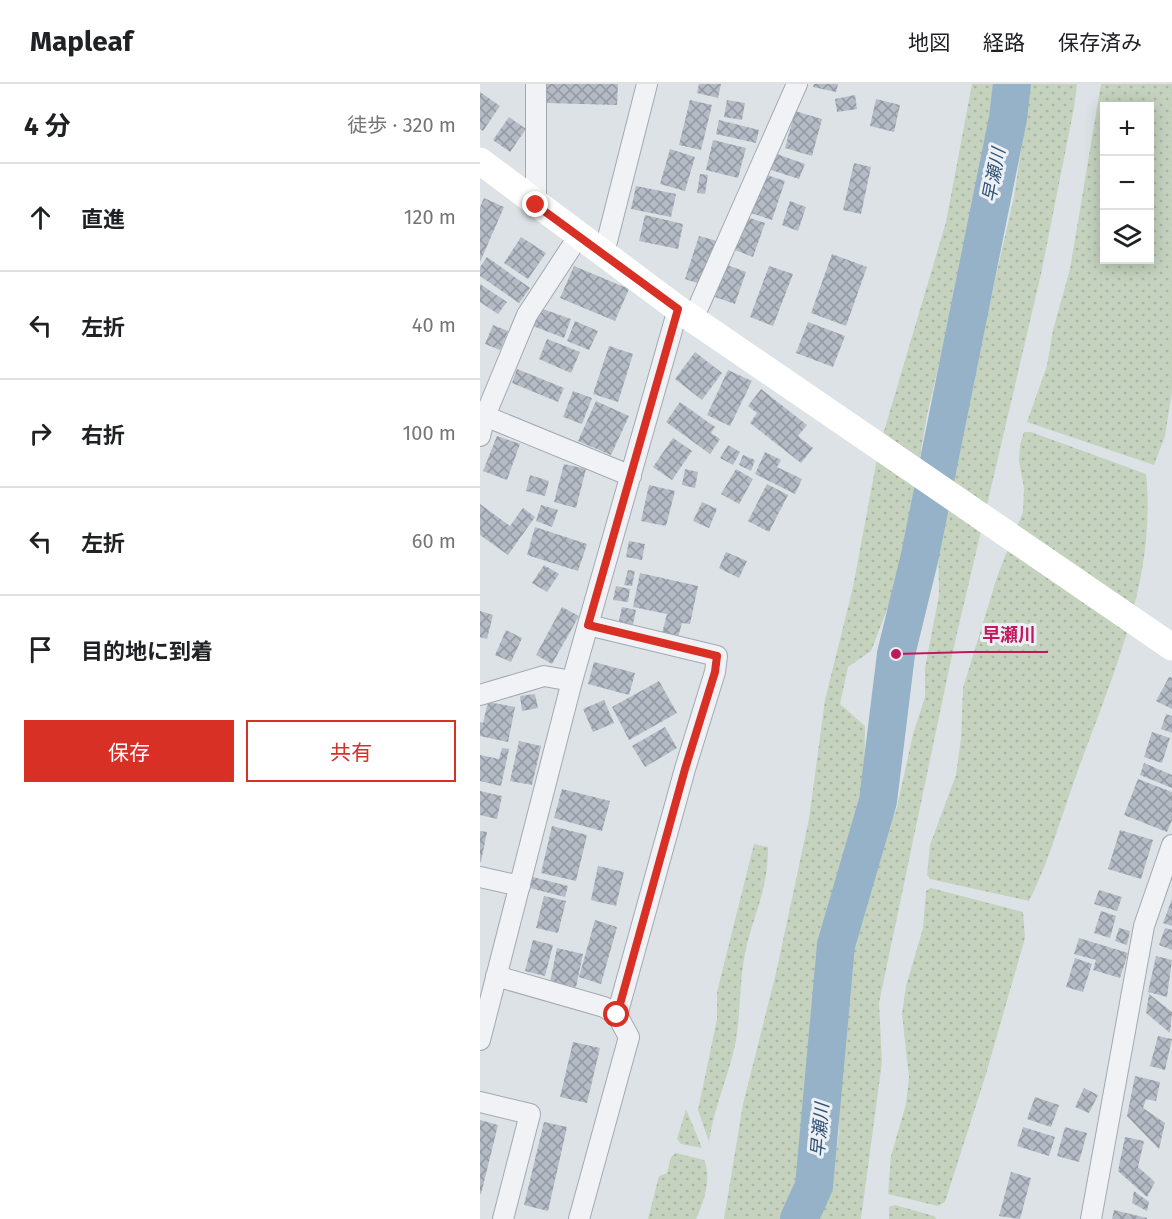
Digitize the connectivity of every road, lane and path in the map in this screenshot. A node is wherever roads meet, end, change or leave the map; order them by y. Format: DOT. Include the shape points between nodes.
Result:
graph roads {
  1 [pos="537,84"];
  2 [pos="647,84"];
  3 [pos="797,84"];
  4 [pos="480,161"];
  5 [pos="536,205"];
  6 [pos="578,237"];
  7 [pos="604,253"];
  8 [pos="686,314"];
  9 [pos="486,416"];
  10 [pos="480,436"];
  11 [pos="631,476"];
  12 [pos="588,625"];
  13 [pos="1163,641"];
  14 [pos="572,681"];
  15 [pos="480,695"];
  16 [pos="1172,845"];
  17 [pos="480,877"];
  18 [pos="520,885"];
  19 [pos="496,976"];
  20 [pos="617,1015"];
  21 [pos="480,1040"];
  22 [pos="480,1102"];
  23 [pos="502,1219"];
  24 [pos="579,1219"];
  25 [pos="1091,1219"];
  1 -- 5 [label="street"];
  2 -- 7 [label="street"];
  3 -- 8 [label="street"];
  4 -- 5 [label="street"];
  5 -- 6 [label="street"];
  6 -- 7 [label="street"];
  6 -- 9 [label="street" via="527,315"];
  7 -- 8 [label="street"];
  8 -- 11 [label="street"];
  8 -- 13 [label="street"];
  9 -- 10 [label="street"];
  9 -- 11 [label="street"];
  11 -- 12 [label="street"];
  12 -- 14 [label="street"];
  12 -- 20 [label="street" via="717,656"];
  14 -- 15 [label="street" via="544,675"];
  14 -- 18 [label="street"];
  16 -- 25 [label="street" via="1144,926"];
  17 -- 18 [label="street"];
  18 -- 19 [label="street"];
  19 -- 20 [label="street" via="604,1007"];
  19 -- 21 [label="street"];
  20 -- 24 [label="street" via="629,1037"];
  22 -- 23 [label="street" via="530,1114"];
}
